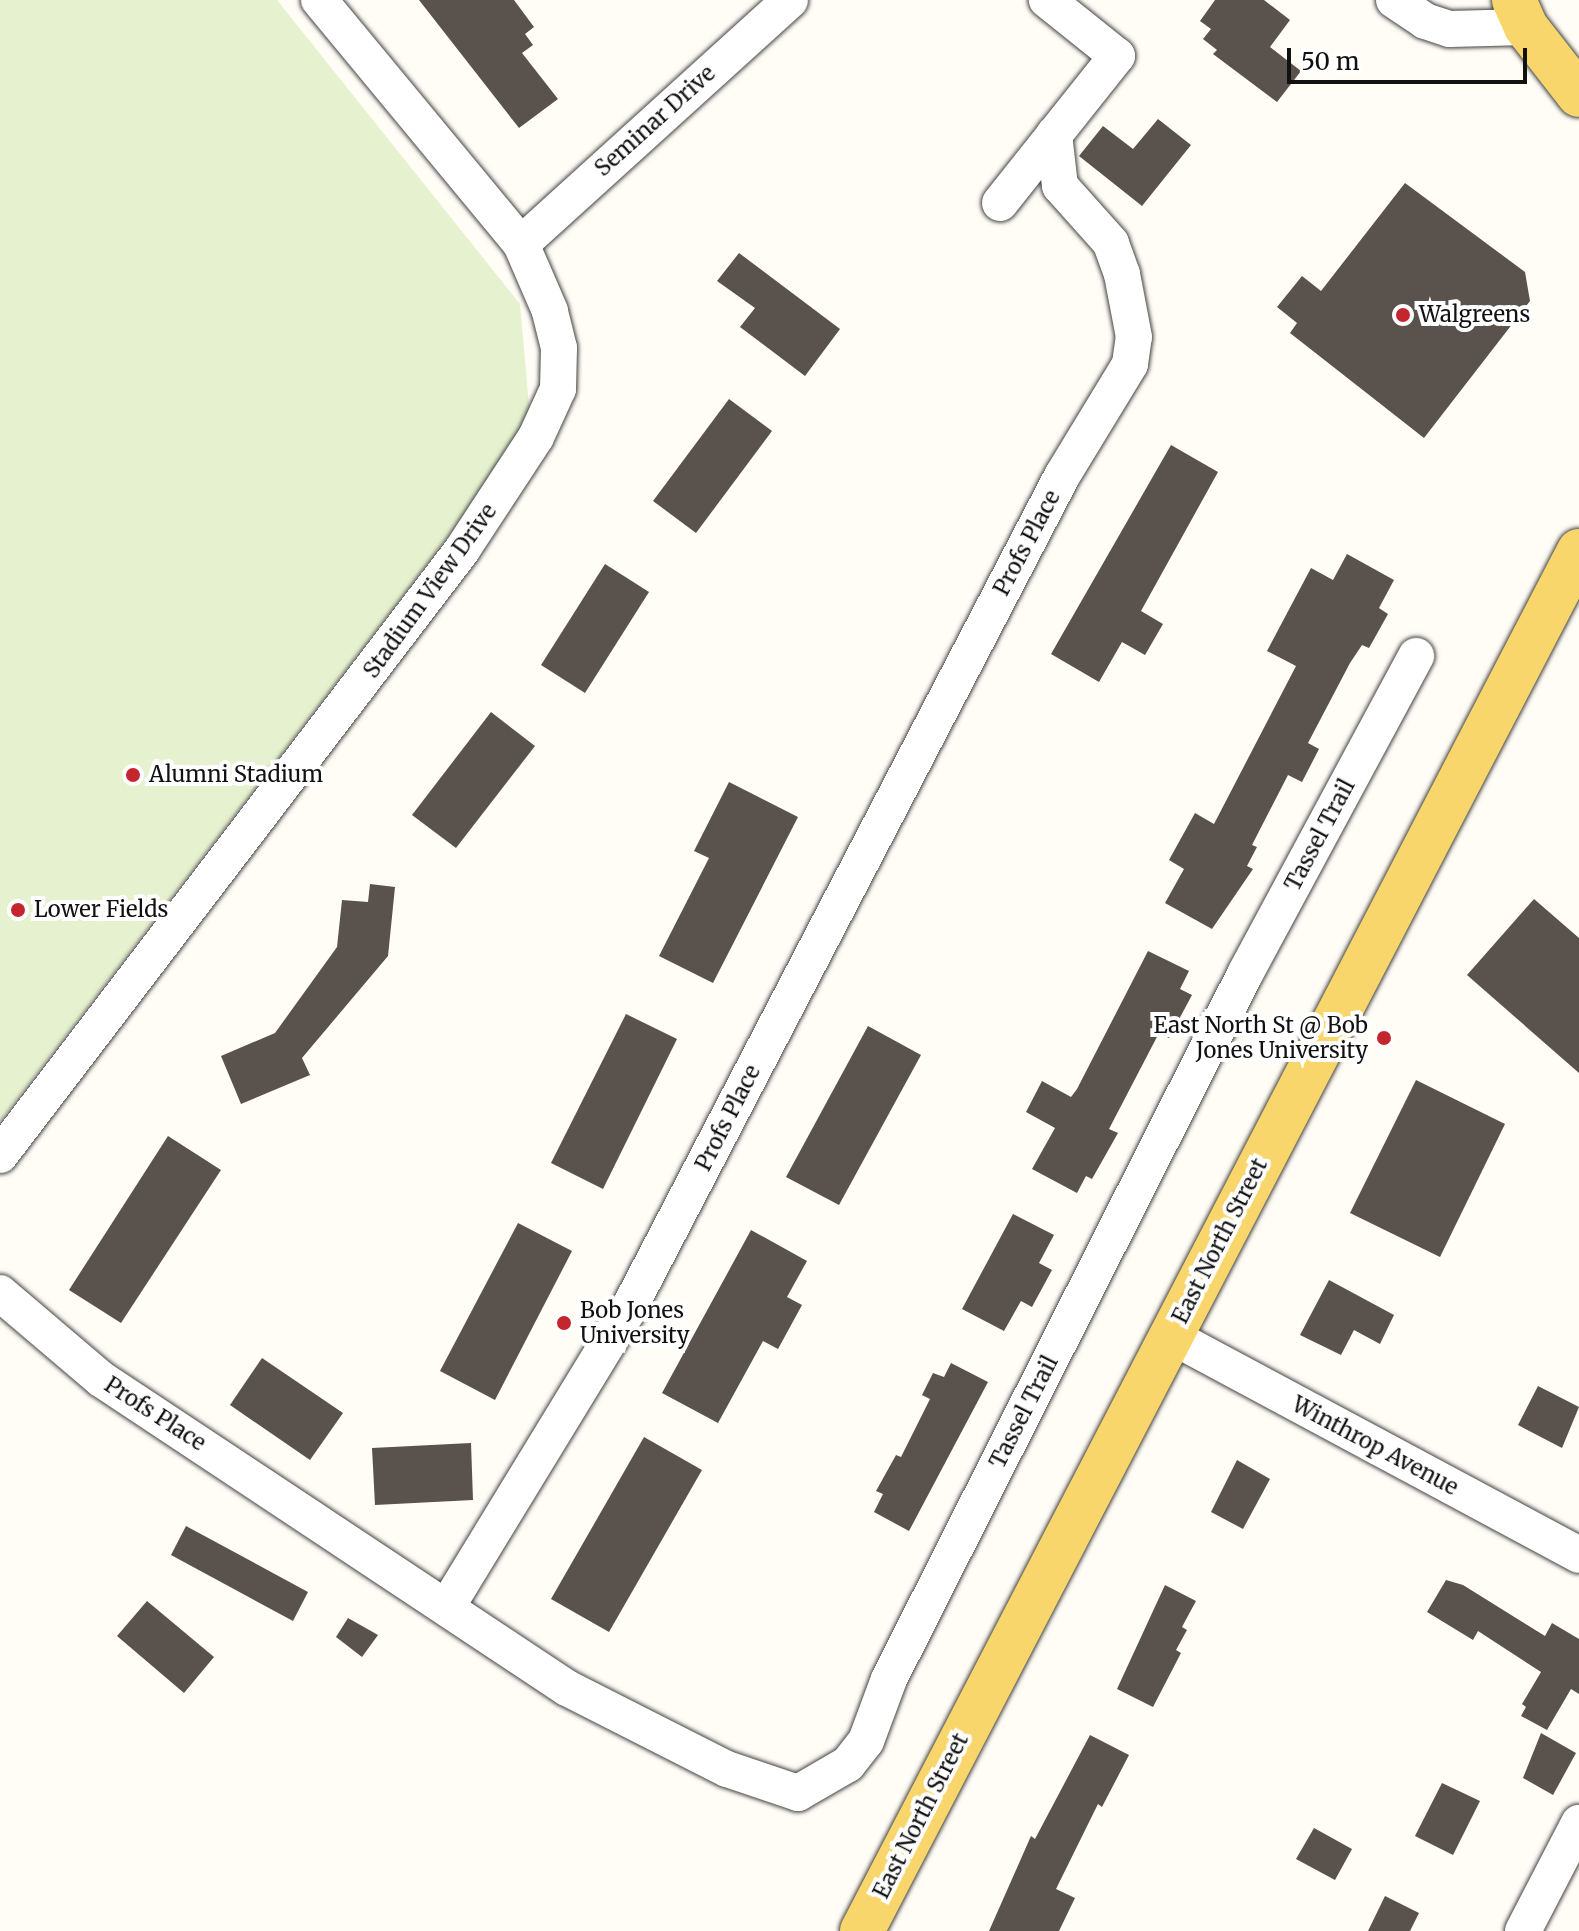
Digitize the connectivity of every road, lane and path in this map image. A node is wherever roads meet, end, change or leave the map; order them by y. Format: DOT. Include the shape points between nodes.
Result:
graph roads {
  1 [pos="319,0"];
  2 [pos="790,0"];
  3 [pos="1047,0"];
  4 [pos="1394,0"];
  5 [pos="1520,14"];
  6 [pos="1579,95"];
  7 [pos="1054,134"];
  8 [pos="1000,203"];
  9 [pos="521,244"];
  10 [pos="1579,551"];
  11 [pos="1416,656"];
  12 [pos="0,1155"];
  13 [pos="0,1293"];
  14 [pos="1171,1336"];
  15 [pos="1579,1555"];
  16 [pos="448,1605"];
  17 [pos="1579,1823"];
  18 [pos="862,1931"];
  19 [pos="1523,1931"];
  1 -- 9 [label="street, Stadium View Drive"];
  2 -- 9 [label="street, Seminar Drive"];
  3 -- 7 [label="street" via="1117,56"];
  4 -- 5 [label="street" via="1425,21 1450,29"];
  5 -- 6 [label="main road"];
  7 -- 8 [label="street"];
  7 -- 16 [label="street, Profs Place" via="1060,186 1111,243 1122,274 1134,337 1130,364 1062,476 627,1312"];
  9 -- 12 [label="street, Stadium View Drive" via="550,311 559,348 558,389 536,437 462,550"];
  10 -- 14 [label="main road, East North Street"];
  11 -- 16 [label="street, Tassel Trail" via="1246,972 896,1665 866,1741 848,1764 798,1793 727,1769 567,1688"];
  13 -- 16 [label="street, Profs Place" via="101,1379"];
  14 -- 15 [label="street, Winthrop Avenue"];
  14 -- 18 [label="main road, East North Street"];
  17 -- 19 [label="street"];
}
